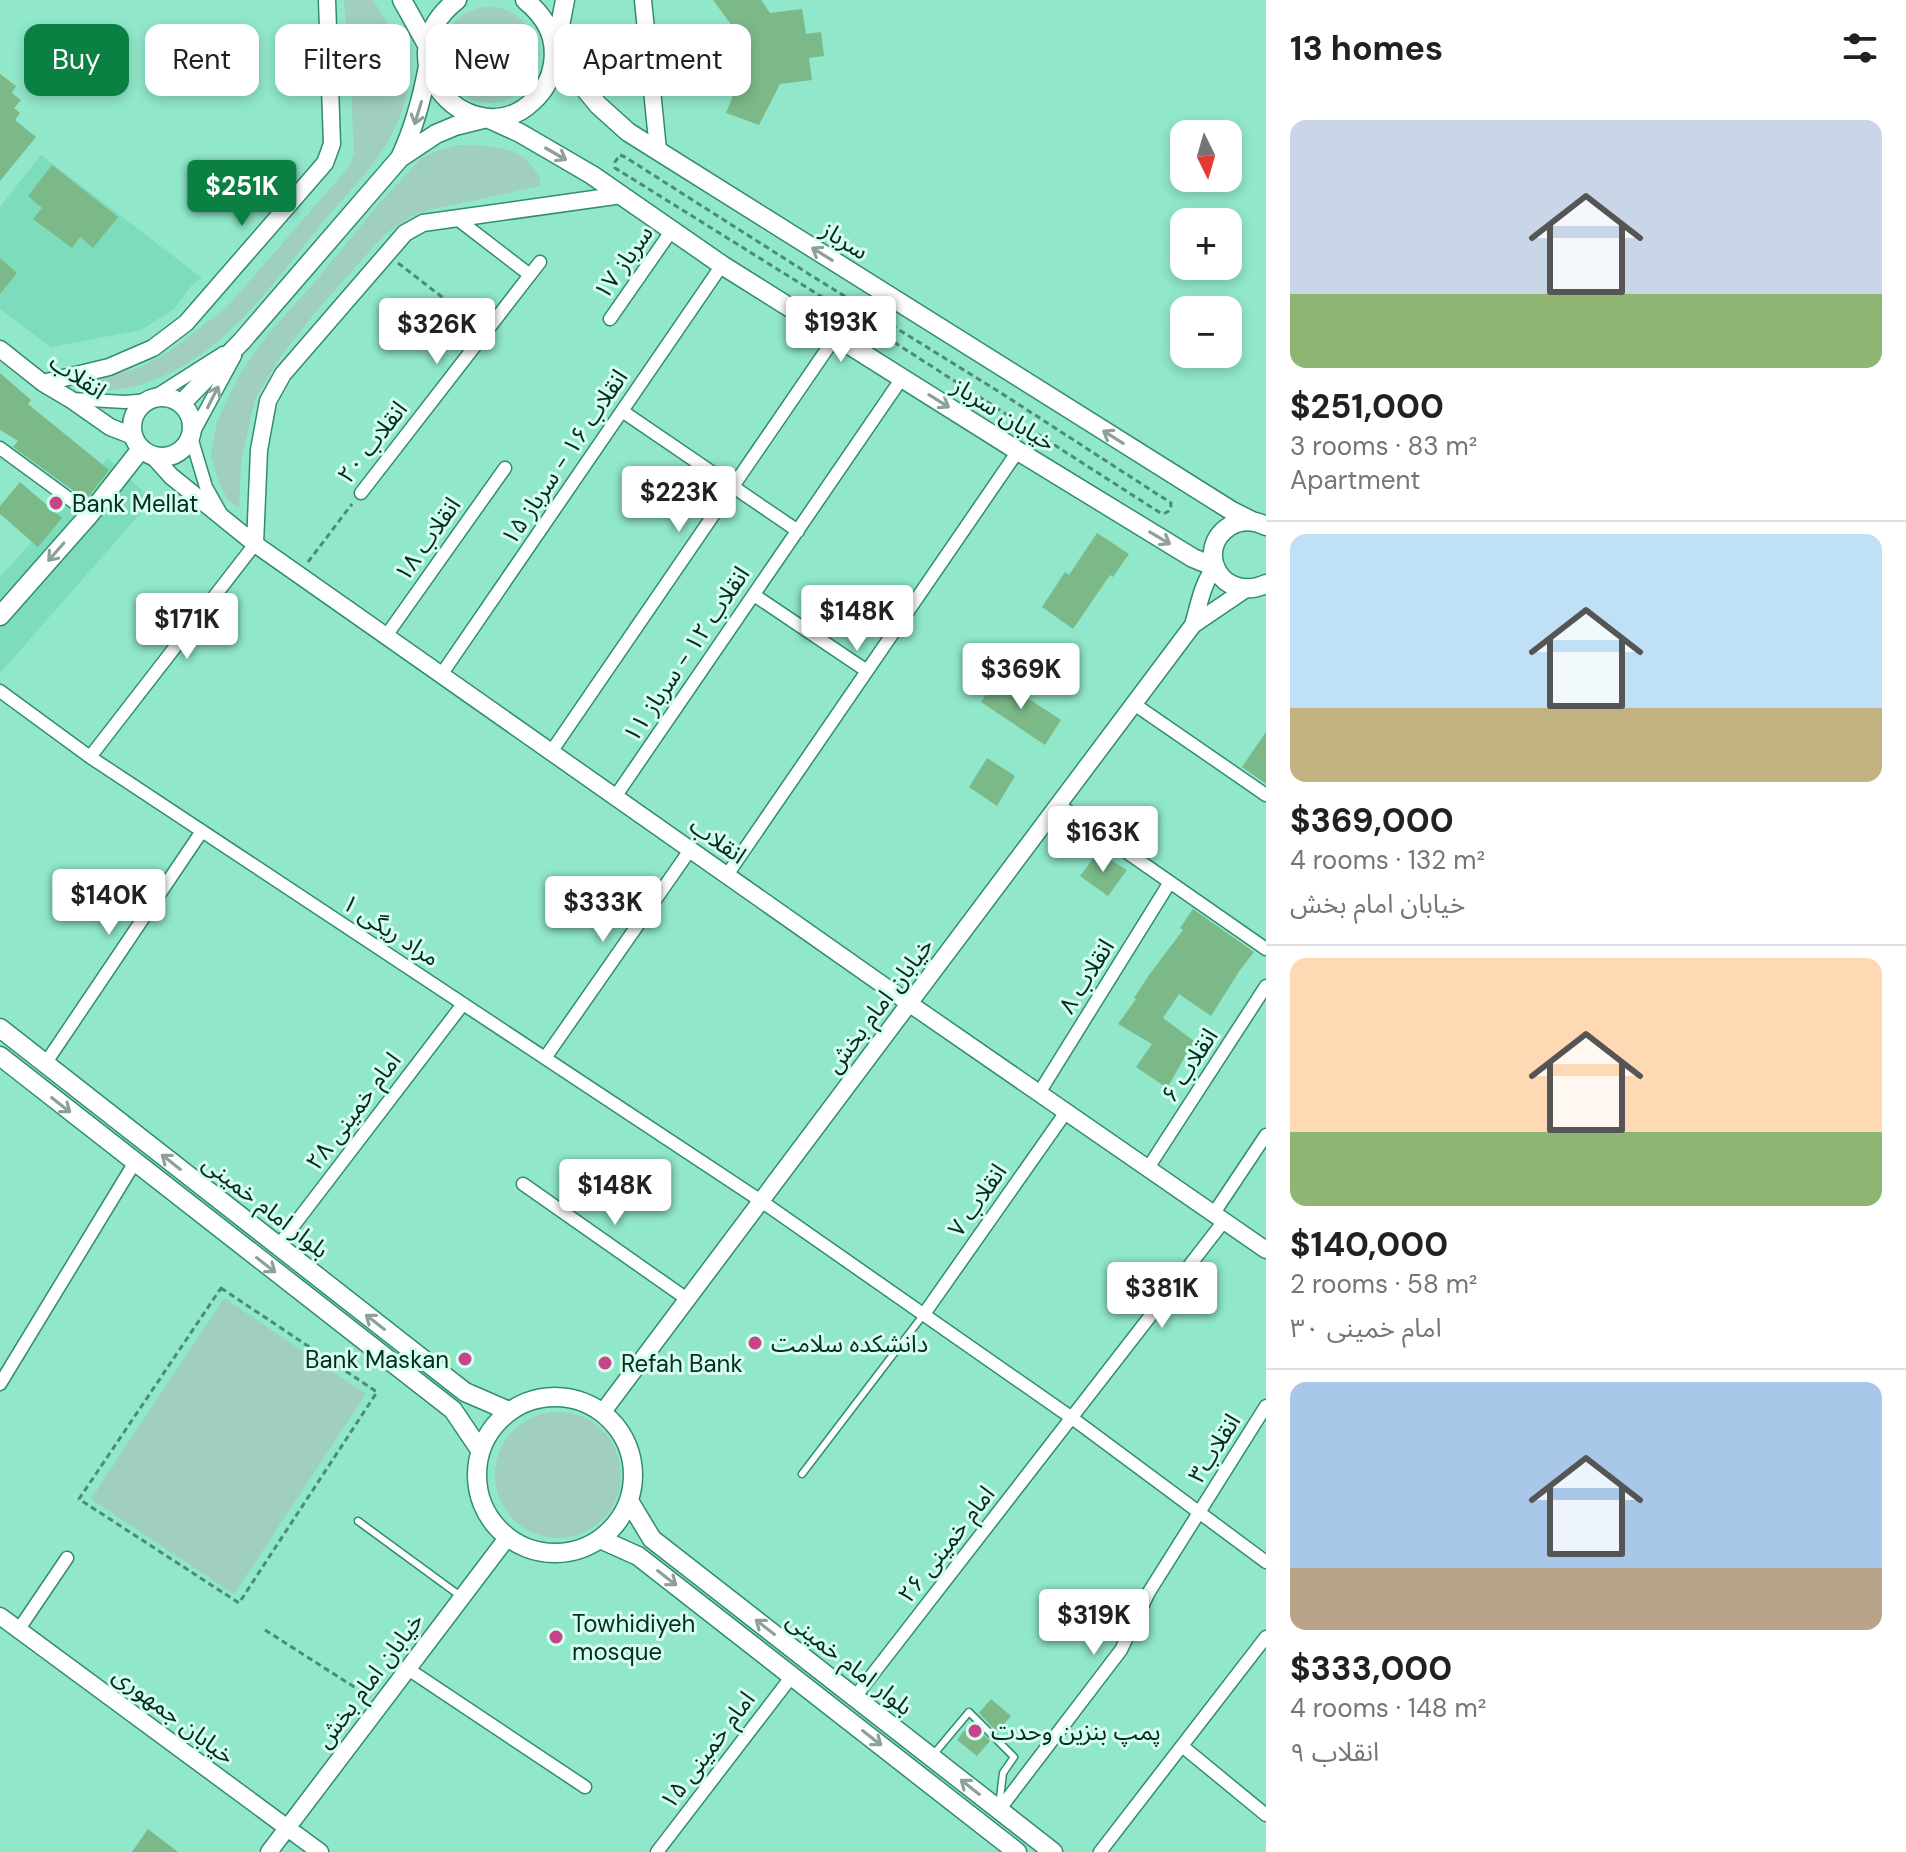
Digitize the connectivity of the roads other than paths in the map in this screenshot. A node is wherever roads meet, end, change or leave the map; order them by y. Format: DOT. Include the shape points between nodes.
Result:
graph roads {
  1 [pos="327,0"];
  2 [pos="402,0"];
  3 [pos="457,0"];
  4 [pos="525,0"];
  5 [pos="565,0"];
  6 [pos="643,0"];
  7 [pos="435,24"];
  8 [pos="560,24"];
  9 [pos="426,43"];
  10 [pos="554,47"];
  11 [pos="554,59"];
  12 [pos="426,76"];
  13 [pos="444,96"];
  14 [pos="591,96"];
  15 [pos="487,118"];
  16 [pos="658,150"];
  17 [pos="400,158"];
  18 [pos="622,195"];
  19 [pos="456,218"];
  20 [pos="672,230"];
  21 [pos="540,262"];
  22 [pos="722,265"];
  23 [pos="530,275"];
  24 [pos="610,319"];
  25 [pos="836,336"];
  26 [pos="242,341"];
  27 [pos="0,349"];
  28 [pos="902,378"];
  29 [pos="43,383"];
  30 [pos="70,399"];
  31 [pos="149,400"];
  32 [pos="181,404"];
  33 [pos="622,411"];
  34 [pos="191,437"];
  35 [pos="142,447"];
  36 [pos="0,448"];
  37 [pos="1018,451"];
  38 [pos="505,468"];
  39 [pos="733,487"];
  40 [pos="361,493"];
  41 [pos="90,514"];
  42 [pos="223,519"];
  43 [pos="1259,524"];
  44 [pos="798,531"];
  45 [pos="255,544"];
  46 [pos="1215,567"];
  47 [pos="1266,584"];
  48 [pos="1246,589"];
  49 [pos="754,595"];
  50 [pos="1266,601"];
  51 [pos="0,616"];
  52 [pos="1193,625"];
  53 [pos="386,636"];
  54 [pos="867,671"];
  55 [pos="441,675"];
  56 [pos="0,691"];
  57 [pos="1134,704"];
  58 [pos="551,752"];
  59 [pos="90,757"];
  60 [pos="1266,795"];
  61 [pos="615,797"];
  62 [pos="1059,805"];
  63 [pos="202,831"];
  64 [pos="690,850"];
  65 [pos="727,875"];
  66 [pos="1170,882"];
  67 [pos="1266,949"];
  68 [pos="1266,986"];
  69 [pos="463,1004"];
  70 [pos="910,1004"];
  71 [pos="0,1028"];
  72 [pos="0,1056"];
  73 [pos="545,1058"];
  74 [pos="45,1064"];
  75 [pos="1039,1093"];
  76 [pos="1066,1112"];
  77 [pos="1266,1135"];
  78 [pos="135,1162"];
  79 [pos="1148,1168"];
  80 [pos="523,1184"];
  81 [pos="761,1201"];
  82 [pos="1219,1217"];
  83 [pos="278,1246"];
  84 [pos="1266,1250"];
  85 [pos="687,1299"];
  86 [pos="924,1314"];
  87 [pos="0,1384"];
  88 [pos="1266,1406"];
  89 [pos="509,1411"];
  90 [pos="602,1413"];
  91 [pos="1072,1418"];
  92 [pos="480,1450"];
  93 [pos="802,1474"];
  94 [pos="629,1501"];
  95 [pos="1199,1512"];
  96 [pos="358,1521"];
  97 [pos="507,1538"];
  98 [pos="600,1539"];
  99 [pos="67,1558"];
  100 [pos="1266,1562"];
  101 [pos="462,1597"];
  102 [pos="0,1616"];
  103 [pos="19,1629"];
  104 [pos="1266,1637"];
  105 [pos="408,1669"];
  106 [pos="792,1676"];
  107 [pos="855,1697"];
  108 [pos="1182,1746"];
  109 [pos="931,1757"];
  110 [pos="585,1787"];
  111 [pos="999,1810"];
  112 [pos="1266,1815"];
  113 [pos="287,1828"];
  114 [pos="269,1852"];
  115 [pos="320,1852"];
  116 [pos="657,1852"];
  117 [pos="1017,1852"];
  118 [pos="1053,1852"];
  119 [pos="1100,1852"];
  1 -- 29 [label="street" via="332,144 325,163 186,323 153,348 109,367"];
  2 -- 9 [label="main road"];
  3 -- 7 [label="main road"];
  4 -- 10 [label="main road, سرباز" via="541,14"];
  5 -- 8 [label="main road"];
  6 -- 16 [label="street"];
  11 -- 15 [label="main road" via="543,92 527,107"];
  12 -- 17 [label="main road, one-way"];
  13 -- 15 [label="main road, خیابان سرباز" via="466,113"];
  14 -- 16 [label="main road, سرباز" via="628,132"];
  15 -- 17 [label="main road" via="436,134"];
  15 -- 18 [label="main road, خیابان سرباز, one-way"];
  43 -- 16 [label="main road, سرباز, one-way"];
  17 -- 26 [label="main road"];
  18 -- 19 [label="street"];
  18 -- 20 [label="main road, خیابان سرباز"];
  19 -- 23 [label="street"];
  19 -- 45 [label="street" via="423,223 405,233 283,374 268,401 259,450"];
  20 -- 22 [label="main road, خیابان سرباز"];
  20 -- 24 [label="street, سرباز ۱۷"];
  21 -- 23 [label="street, انقلاب ۲۰"];
  22 -- 25 [label="main road, خیابان سرباز"];
  22 -- 33 [label="street, انقلاب ۱۶ - سرباز ۱۵"];
  23 -- 40 [label="street, انقلاب ۲۰"];
  25 -- 28 [label="main road, خیابان سرباز"];
  25 -- 39 [label="street"];
  26 -- 31 [label="street"];
  26 -- 32 [label="main road"];
  34 -- 26 [label="street, one-way"];
  27 -- 29 [label="street, انقلاب"];
  28 -- 37 [label="main road, خیابان سرباز, one-way"];
  28 -- 44 [label="street, انقلاب ۱۲ - سرباز ۱۱"];
  29 -- 30 [label="street, انقلاب"];
  30 -- 31 [label="street"];
  30 -- 35 [label="street, انقلاب"];
  31 -- 32 [label="main road"];
  31 -- 35 [label="main road" via="133,419"];
  32 -- 34 [label="main road" via="191,419"];
  33 -- 39 [label="street"];
  33 -- 55 [label="street, انقلاب ۱۶ - سرباز ۱۵"];
  34 -- 35 [label="main road" via="172,456"];
  34 -- 42 [label="street" via="206,487"];
  35 -- 41 [label="main road"];
  35 -- 42 [label="street, انقلاب"];
  36 -- 41 [label="street"];
  37 -- 46 [label="main road, خیابان سرباز, one-way"];
  37 -- 54 [label="street"];
  38 -- 53 [label="street, انقلاب ۱۸"];
  39 -- 44 [label="street"];
  39 -- 58 [label="street"];
  41 -- 51 [label="main road, one-way"];
  42 -- 45 [label="street, انقلاب"];
  43 -- 46 [label="main road" via="1235,523 1225,529 1213,550"];
  44 -- 49 [label="street, انقلاب ۱۲ - سرباز ۱۱"];
  45 -- 53 [label="street, انقلاب"];
  45 -- 59 [label="street"];
  46 -- 48 [label="main road, خیابان سرباز" via="1225,582"];
  46 -- 52 [label="street"];
  47 -- 48 [label="main road"];
  48 -- 50 [label="main road"];
  48 -- 52 [label="street"];
  49 -- 54 [label="street"];
  49 -- 61 [label="street, انقلاب ۱۲ - سرباز ۱۱"];
  52 -- 57 [label="street, خیابان امام بخش"];
  53 -- 55 [label="street, انقلاب"];
  54 -- 65 [label="street"];
  55 -- 58 [label="street, انقلاب"];
  56 -- 59 [label="street, مراد ریگی ۱"];
  57 -- 60 [label="street"];
  57 -- 62 [label="street, خیابان امام بخش"];
  58 -- 61 [label="street, انقلاب"];
  59 -- 63 [label="street, مراد ریگی ۱"];
  61 -- 64 [label="street, انقلاب"];
  62 -- 66 [label="street"];
  62 -- 70 [label="street, خیابان امام بخش"];
  63 -- 69 [label="street, مراد ریگی ۱"];
  63 -- 74 [label="street"];
  64 -- 65 [label="street, انقلاب"];
  64 -- 73 [label="street"];
  65 -- 70 [label="street, انقلاب"];
  66 -- 67 [label="street"];
  66 -- 75 [label="street, انقلاب ۸"];
  68 -- 79 [label="street, انقلاب ۶"];
  69 -- 73 [label="street, مراد ریگی ۱"];
  69 -- 83 [label="street, امام خمینی ۲۸"];
  70 -- 75 [label="street, انقلاب"];
  70 -- 81 [label="street, خیابان امام بخش"];
  71 -- 74 [label="main road, بلوار امام خمینی"];
  72 -- 78 [label="main road, بلوار امام خمینی, one-way"];
  73 -- 81 [label="street, مراد ریگی ۱"];
  83 -- 74 [label="main road, بلوار امام خمینی, one-way"];
  75 -- 76 [label="street, انقلاب"];
  76 -- 79 [label="street, انقلاب"];
  76 -- 86 [label="street, انقلاب ۷"];
  77 -- 82 [label="street, امام خمینی ۲۶"];
  78 -- 87 [label="street"];
  78 -- 92 [label="main road, بلوار امام خمینی, one-way" via="453,1410"];
  79 -- 82 [label="street, انقلاب"];
  80 -- 85 [label="street"];
  81 -- 85 [label="street, خیابان امام بخش"];
  81 -- 86 [label="street, مراد ریگی ۱"];
  82 -- 84 [label="street, انقلاب"];
  82 -- 91 [label="street, امام خمینی ۲۶"];
  89 -- 83 [label="main road, بلوار امام خمینی, one-way" via="465,1392"];
  85 -- 90 [label="street, خیابان امام بخش"];
  86 -- 91 [label="street, مراد ریگی ۱"];
  86 -- 93 [label="lane"];
  88 -- 95 [label="street, انقلاب۳"];
  89 -- 90 [label="main road" via="556,1397 580,1401"];
  89 -- 92 [label="main road"];
  90 -- 94 [label="main road" via="630,1452"];
  91 -- 95 [label="street, مراد ریگی ۱"];
  91 -- 107 [label="street, امام خمینی ۲۶"];
  92 -- 97 [label="main road" via="479,1498"];
  94 -- 98 [label="main road" via="618,1523"];
  107 -- 94 [label="main road, بلوار امام خمینی, one-way" via="652,1539"];
  95 -- 100 [label="street, مراد ریگی ۱"];
  95 -- 111 [label="street, انقلاب۳" via="1149,1592 1121,1650"];
  96 -- 101 [label="lane"];
  97 -- 98 [label="main road" via="529,1550 553,1554"];
  97 -- 101 [label="street, خیابان امام بخش"];
  98 -- 106 [label="main road, بلوار امام خمینی, one-way" via="638,1556"];
  99 -- 103 [label="street"];
  101 -- 105 [label="street, خیابان امام بخش"];
  102 -- 103 [label="street, خیابان جمهوری"];
  103 -- 113 [label="street, خیابان جمهوری"];
  104 -- 108 [label="street"];
  105 -- 110 [label="street"];
  105 -- 113 [label="street, خیابان امام بخش"];
  106 -- 116 [label="street, امام خمینی ۱۵"];
  106 -- 117 [label="main road, بلوار امام خمینی, one-way"];
  107 -- 109 [label="main road, بلوار امام خمینی"];
  108 -- 112 [label="street"];
  108 -- 119 [label="street"];
  111 -- 109 [label="main road, بلوار امام خمینی, one-way"];
  109 -- 111 [label="lane" via="969,1712 1014,1757 1003,1773"];
  111 -- 118 [label="main road, بلوار امام خمینی"];
  113 -- 114 [label="street, خیابان امام بخش"];
  113 -- 115 [label="street, خیابان جمهوری"];
}
